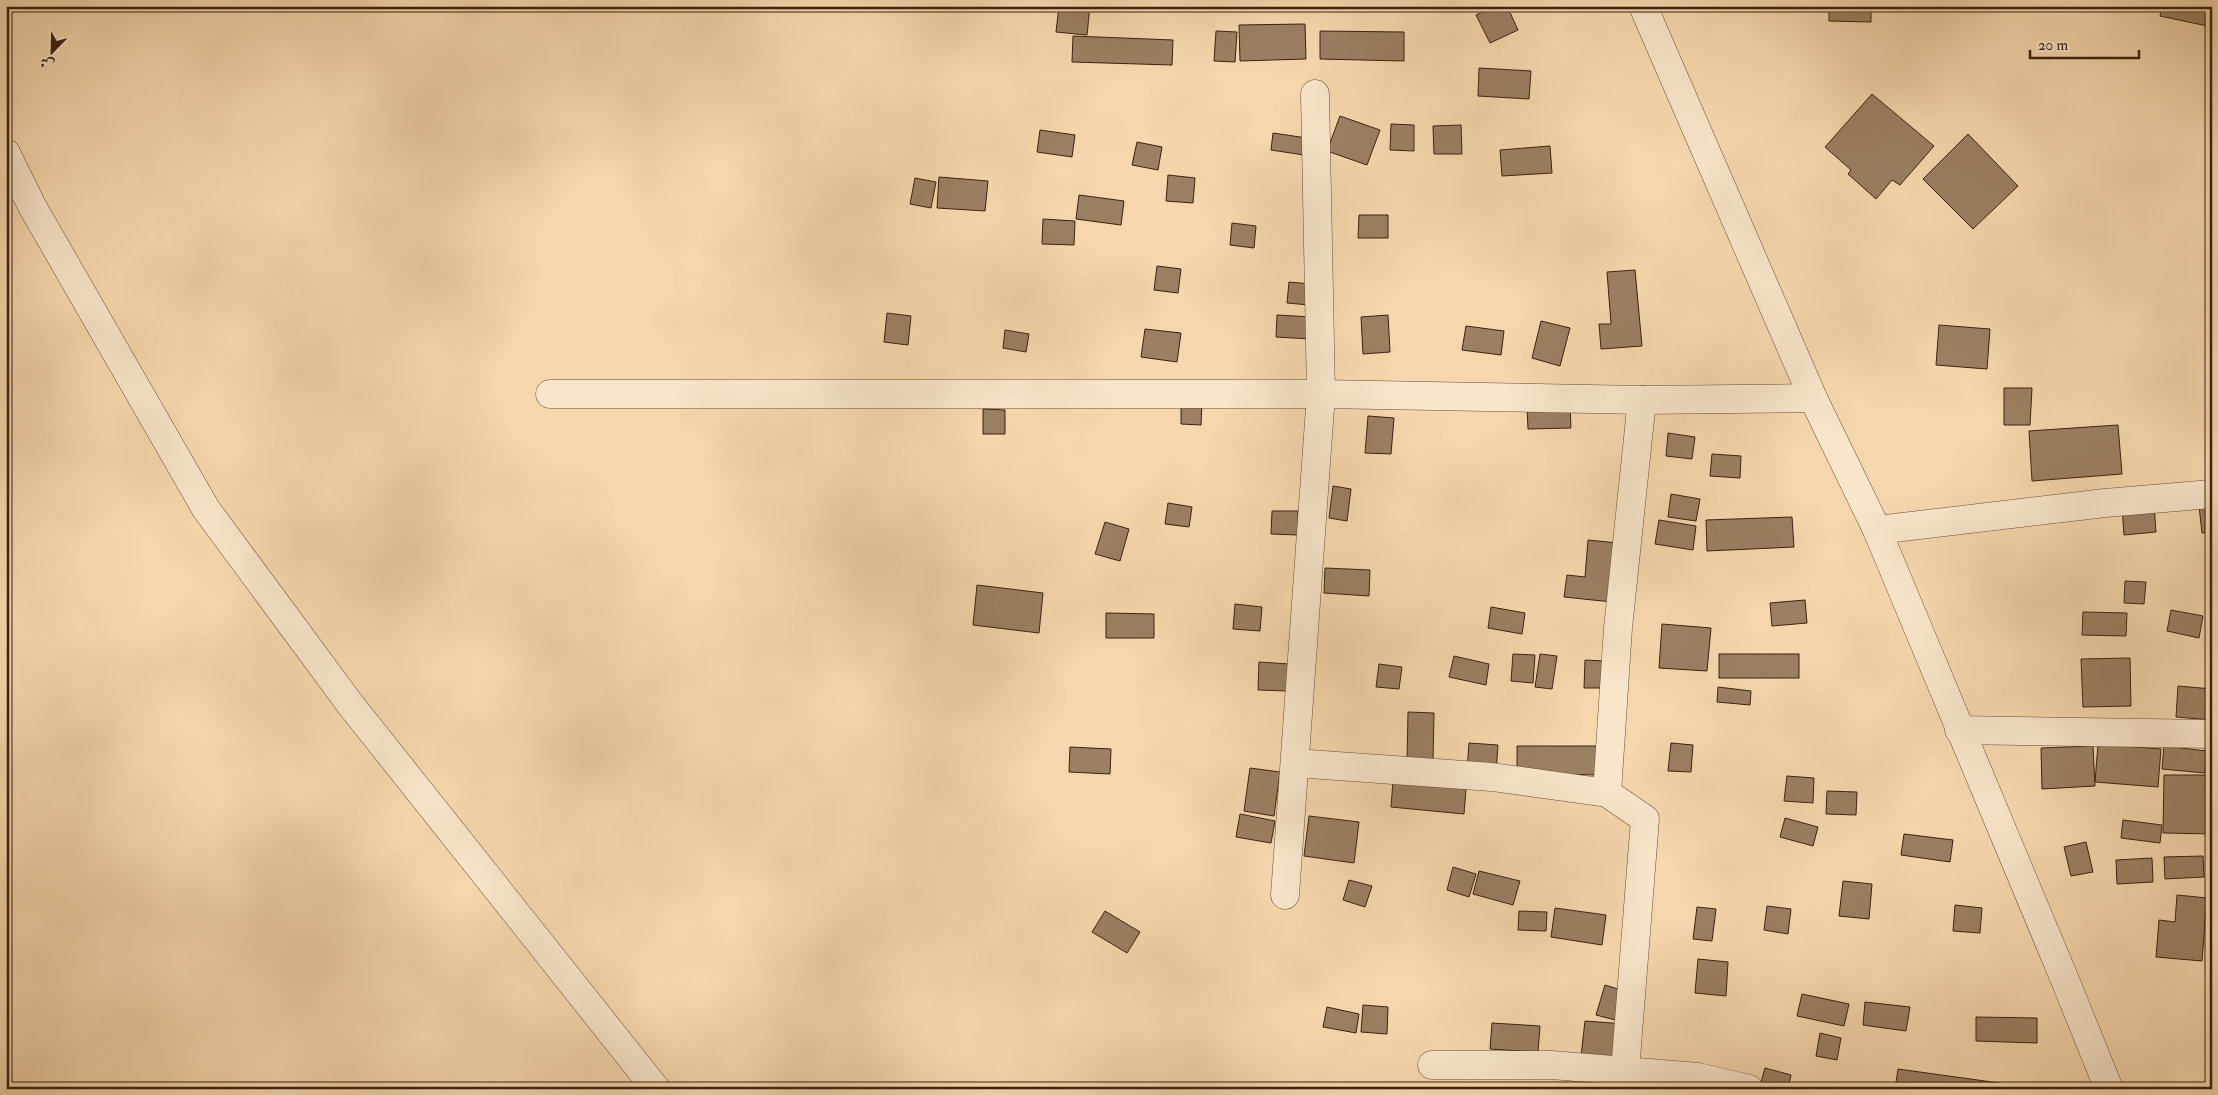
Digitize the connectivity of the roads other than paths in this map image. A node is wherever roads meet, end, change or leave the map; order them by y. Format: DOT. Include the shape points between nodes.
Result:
graph roads {
  1 [pos="1643,6"];
  2 [pos="1315,94"];
  3 [pos="6,152"];
  4 [pos="550,394"];
  5 [pos="1321,394"];
  6 [pos="1813,398"];
  7 [pos="1642,400"];
  8 [pos="2212,494"];
  9 [pos="1877,530"];
  10 [pos="1959,730"];
  11 [pos="2212,734"];
  12 [pos="1295,763"];
  13 [pos="1607,793"];
  14 [pos="1285,895"];
  15 [pos="1432,1065"];
  16 [pos="1625,1072"];
  17 [pos="656,1089"];
  18 [pos="1749,1089"];
  19 [pos="2109,1089"];
  1 -- 6 [label="street"];
  2 -- 5 [label="street"];
  3 -- 17 [label="street" via="32,206 206,509 350,704"];
  4 -- 5 [label="street"];
  5 -- 7 [label="street"];
  5 -- 12 [label="street"];
  6 -- 7 [label="street"];
  6 -- 9 [label="street"];
  7 -- 13 [label="street" via="1618,628"];
  8 -- 9 [label="street"];
  9 -- 10 [label="street"];
  10 -- 11 [label="street"];
  10 -- 19 [label="street"];
  12 -- 13 [label="street" via="1492,777"];
  12 -- 14 [label="street"];
  13 -- 16 [label="street" via="1642,816 1646,823"];
  15 -- 16 [label="street" via="1552,1065"];
  16 -- 18 [label="street" via="1698,1077"];
}
